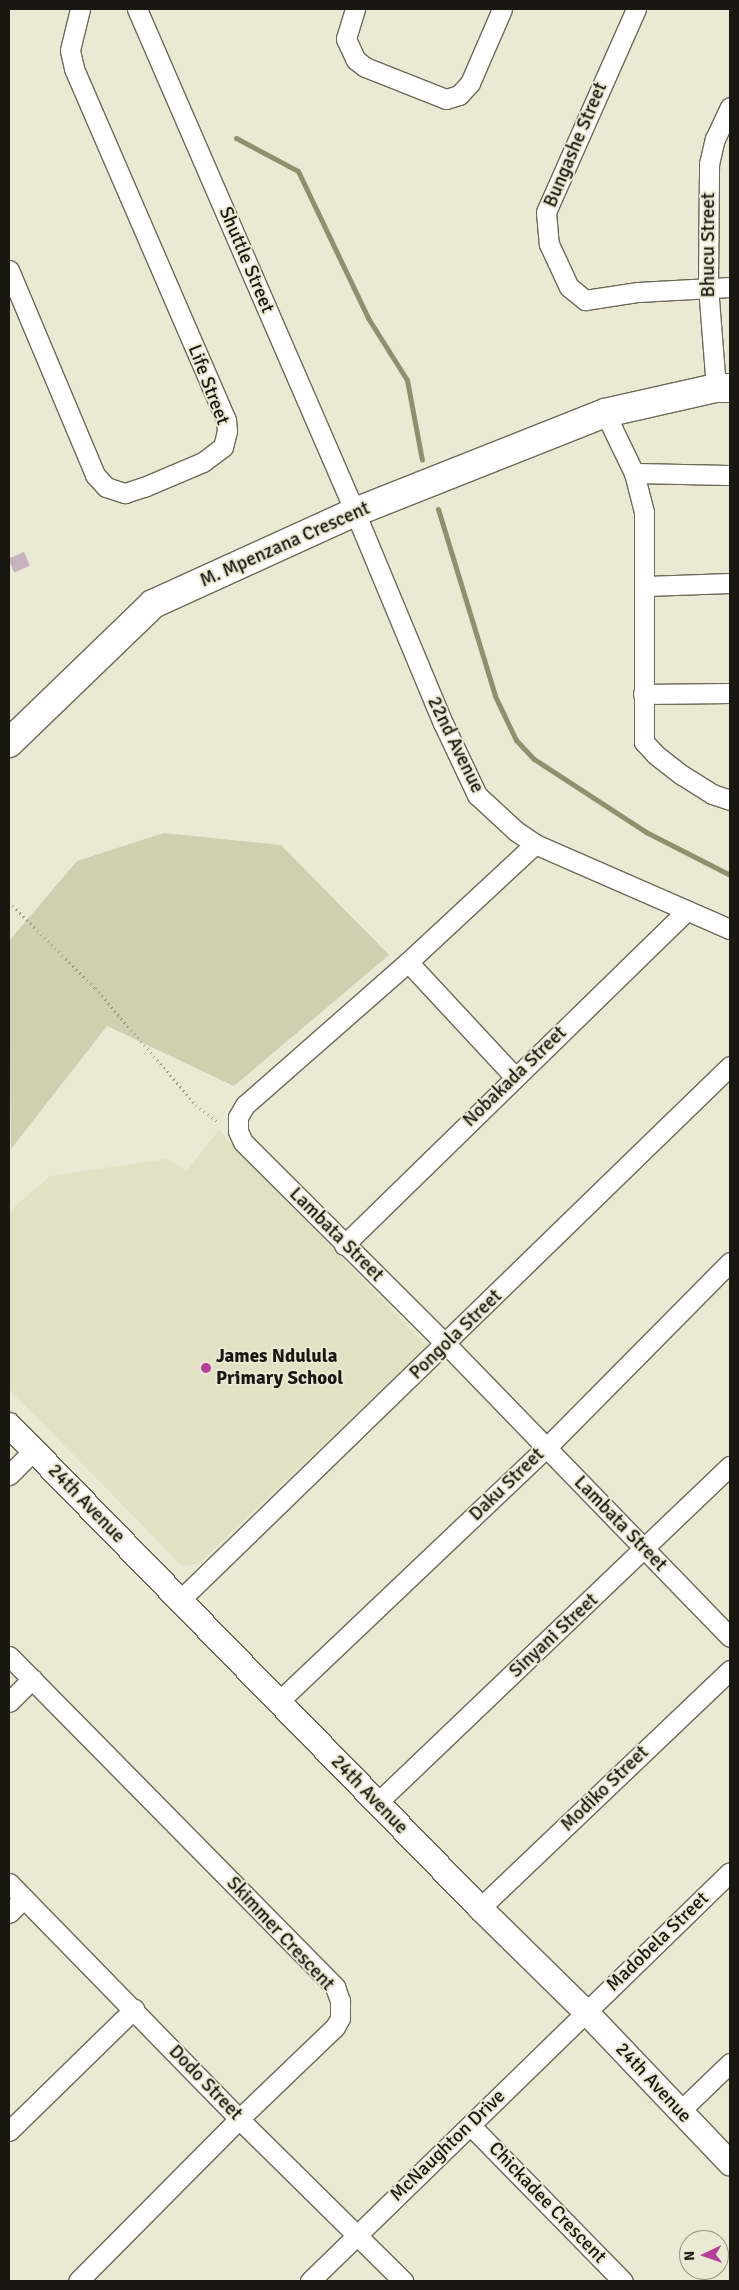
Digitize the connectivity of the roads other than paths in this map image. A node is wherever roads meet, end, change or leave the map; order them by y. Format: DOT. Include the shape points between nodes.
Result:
graph roads {
  1 [pos="80,9"];
  2 [pos="137,9"];
  3 [pos="356,9"];
  4 [pos="502,9"];
  5 [pos="636,9"];
  6 [pos="730,107"];
  7 [pos="9,270"];
  8 [pos="708,287"];
  9 [pos="730,288"];
  10 [pos="723,388"];
  11 [pos="605,413"];
  12 [pos="634,473"];
  13 [pos="730,475"];
  14 [pos="355,512"];
  15 [pos="730,583"];
  16 [pos="646,586"];
  17 [pos="730,693"];
  18 [pos="643,694"];
  19 [pos="9,744"];
  20 [pos="730,800"];
  21 [pos="535,844"];
  22 [pos="687,910"];
  23 [pos="730,929"];
  24 [pos="408,962"];
  25 [pos="730,1066"];
  26 [pos="515,1077"];
  27 [pos="344,1245"];
  28 [pos="730,1262"];
  29 [pos="446,1344"];
  30 [pos="9,1425"];
  31 [pos="547,1447"];
  32 [pos="34,1450"];
  33 [pos="730,1466"];
  34 [pos="9,1475"];
  35 [pos="645,1550"];
  36 [pos="179,1601"];
  37 [pos="730,1637"];
  38 [pos="9,1656"];
  39 [pos="730,1670"];
  40 [pos="32,1679"];
  41 [pos="9,1702"];
  42 [pos="278,1702"];
  43 [pos="377,1803"];
  44 [pos="730,1872"];
  45 [pos="9,1883"];
  46 [pos="24,1898"];
  47 [pos="480,1908"];
  48 [pos="9,1913"];
  49 [pos="134,2009"];
  50 [pos="586,2012"];
  51 [pos="730,2063"];
  52 [pos="679,2112"];
  53 [pos="239,2119"];
  54 [pos="471,2126"];
  55 [pos="9,2131"];
  56 [pos="730,2163"];
  57 [pos="356,2234"];
  58 [pos="78,2281"];
  59 [pos="310,2281"];
  60 [pos="403,2281"];
  61 [pos="623,2281"];
  1 -- 7 [label="street, Life Street" via="70,50 74,68 226,420 223,447 203,462 144,488 125,493 106,487 96,475"];
  2 -- 14 [label="street, Shuttle Street"];
  3 -- 4 [label="street" via="346,39 356,60 365,67 446,99 459,95 470,83"];
  5 -- 8 [label="street, Bungashe Street" via="546,212 549,244 569,286 585,300"];
  6 -- 8 [label="street, Bhucu Street" via="715,139 709,164"];
  8 -- 9 [label="street, Bungashe Street"];
  8 -- 10 [label="street, Bhucu Street"];
  10 -- 11 [label="main road, M. Mpenzana Crescent"];
  11 -- 12 [label="street"];
  11 -- 14 [label="main road, M. Mpenzana Crescent"];
  12 -- 13 [label="street"];
  12 -- 16 [label="street" via="644,512"];
  14 -- 19 [label="main road, M. Mpenzana Crescent" via="153,604"];
  14 -- 21 [label="street, 22nd Avenue" via="462,769 477,795"];
  15 -- 16 [label="street"];
  16 -- 18 [label="street"];
  17 -- 18 [label="street"];
  18 -- 20 [label="street" via="643,734 648,748 698,786"];
  21 -- 22 [label="street, 22nd Avenue"];
  21 -- 24 [label="street"];
  22 -- 23 [label="street, 22nd Avenue"];
  22 -- 26 [label="street, Nobakada Street"];
  24 -- 26 [label="street"];
  24 -- 27 [label="street, Lambata Street" via="245,1105 238,1117 240,1137"];
  25 -- 29 [label="street, Pongola Street"];
  26 -- 27 [label="street, Nobakada Street"];
  27 -- 29 [label="street, Lambata Street"];
  28 -- 31 [label="street, Daku Street"];
  29 -- 31 [label="street, Lambata Street"];
  29 -- 36 [label="street, Pongola Street"];
  30 -- 32 [label="street, 24th Avenue"];
  31 -- 35 [label="street, Lambata Street"];
  31 -- 42 [label="street, Daku Street"];
  32 -- 34 [label="street"];
  32 -- 36 [label="street, 24th Avenue"];
  33 -- 35 [label="street, Sinyani Street"];
  35 -- 37 [label="street, Lambata Street"];
  35 -- 43 [label="street, Sinyani Street"];
  36 -- 42 [label="street, 24th Avenue"];
  38 -- 40 [label="street, Skimmer Crescent"];
  39 -- 47 [label="street, Modiko Street"];
  40 -- 41 [label="street"];
  40 -- 53 [label="street, Skimmer Crescent" via="334,1987 341,2011 335,2027"];
  42 -- 43 [label="street, 24th Avenue"];
  43 -- 47 [label="street, 24th Avenue"];
  44 -- 50 [label="street, Madobela Street"];
  45 -- 46 [label="street, Dodo Street"];
  46 -- 48 [label="street"];
  46 -- 49 [label="street, Dodo Street"];
  47 -- 50 [label="street, 24th Avenue"];
  49 -- 53 [label="street, Dodo Street"];
  49 -- 55 [label="street"];
  50 -- 52 [label="street, 24th Avenue"];
  50 -- 54 [label="street, McNaughton Drive"];
  51 -- 52 [label="street"];
  52 -- 56 [label="street, 24th Avenue"];
  53 -- 57 [label="street, Dodo Street"];
  53 -- 58 [label="street, Skimmer Crescent"];
  54 -- 57 [label="street, McNaughton Drive"];
  54 -- 61 [label="street, Chickadee Crescent"];
  57 -- 59 [label="street, McNaughton Drive"];
  57 -- 60 [label="street, Dodo Street"];
}
